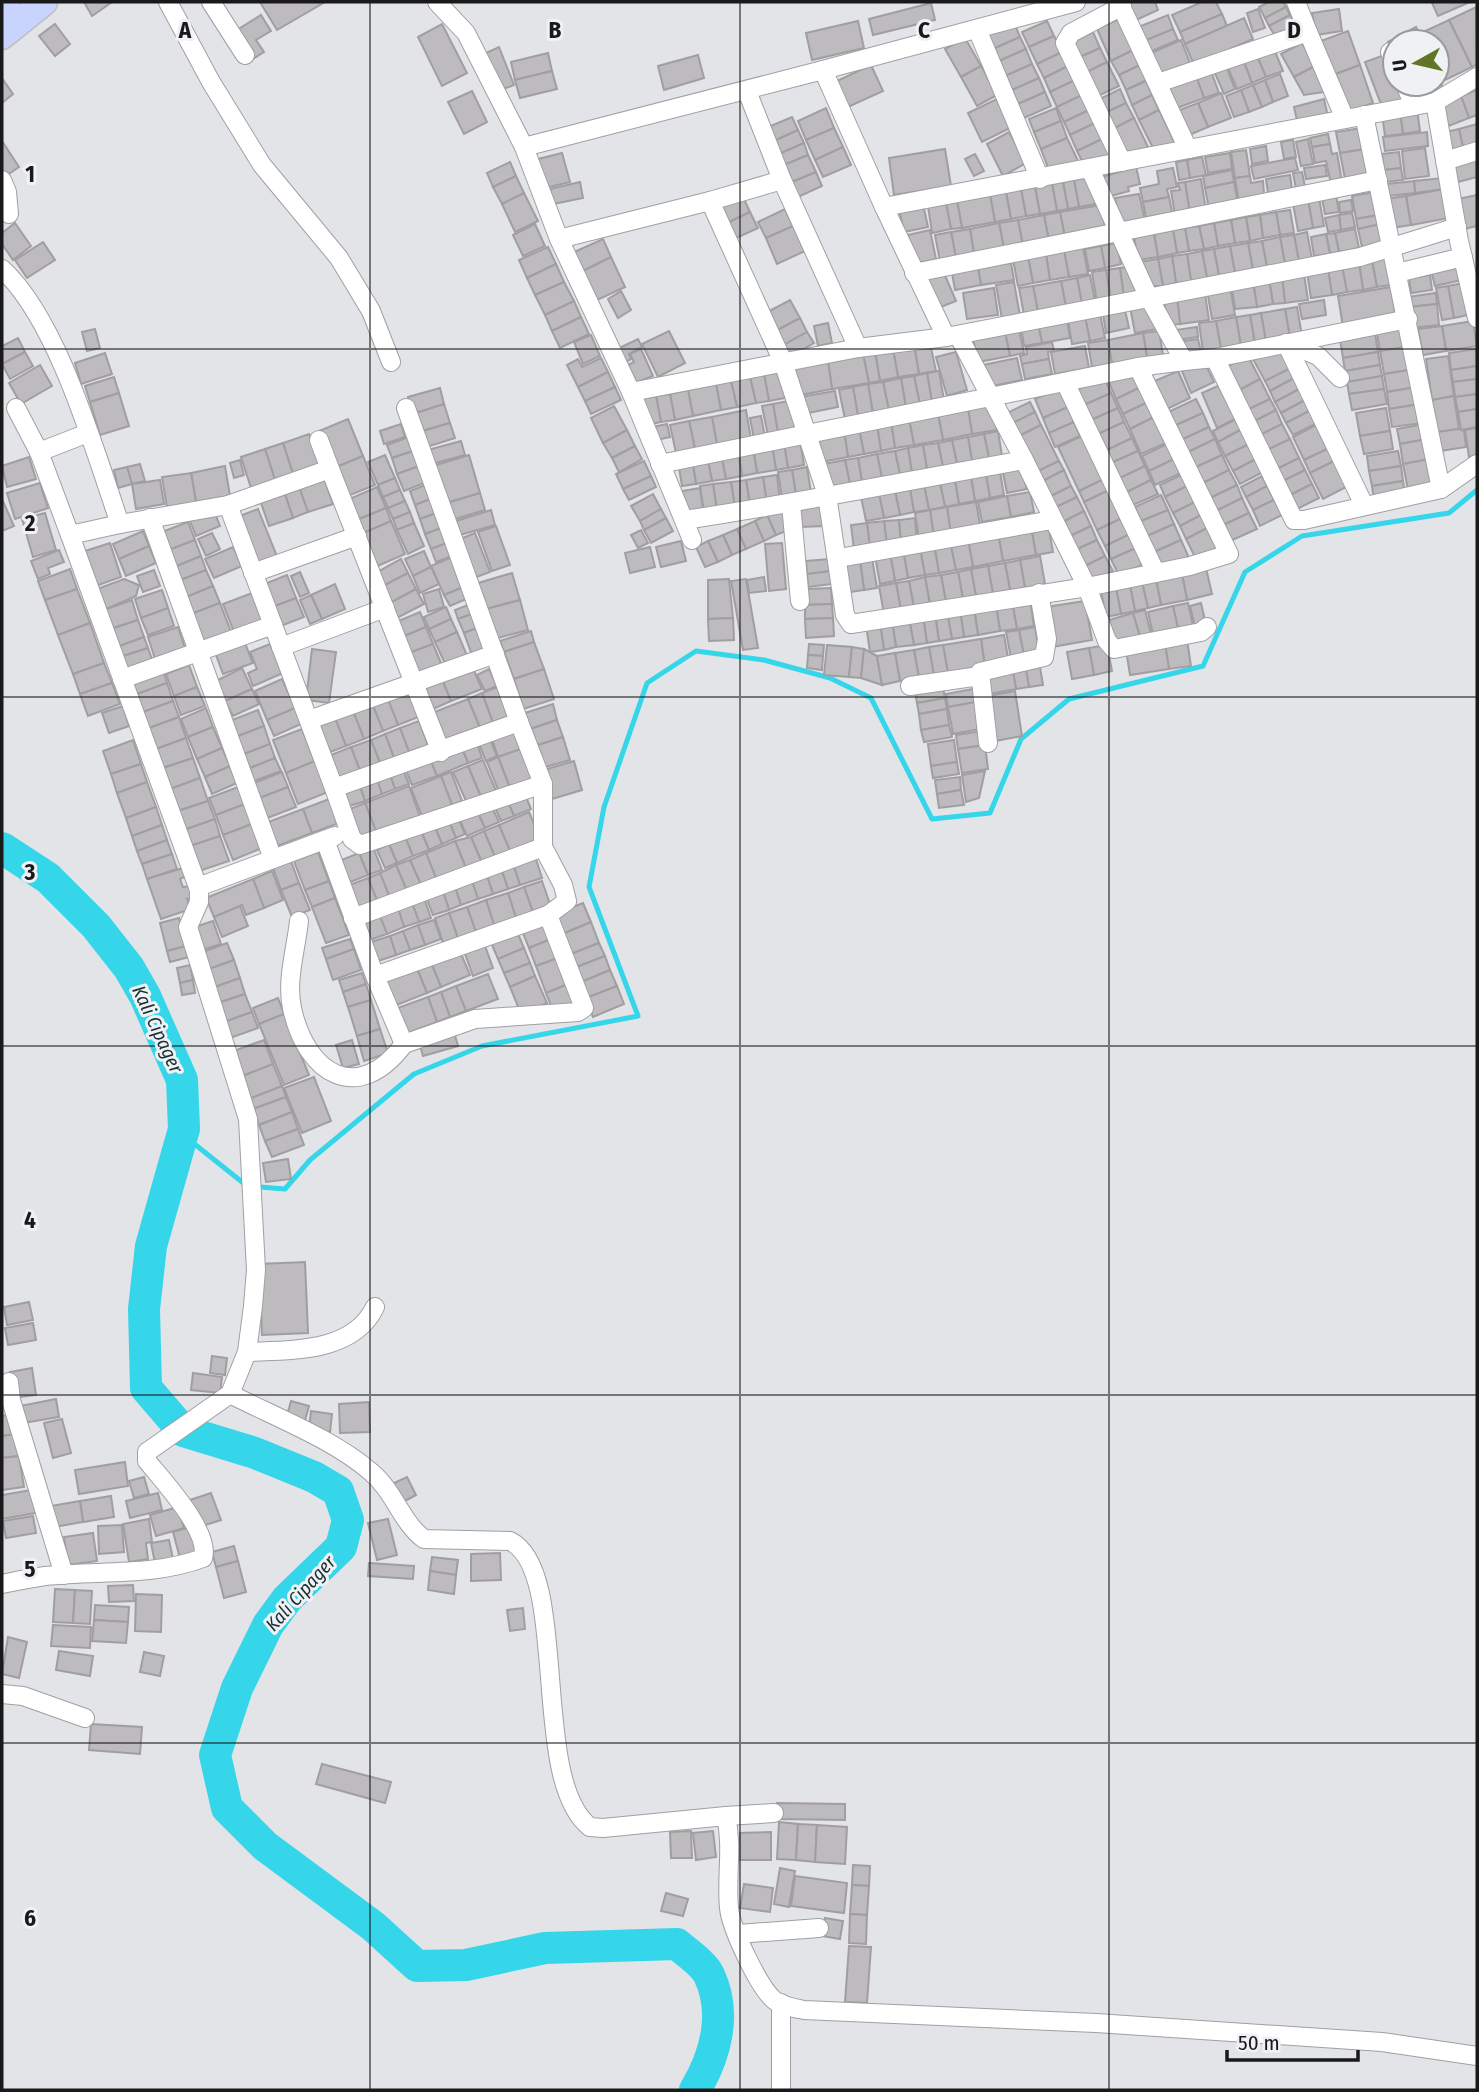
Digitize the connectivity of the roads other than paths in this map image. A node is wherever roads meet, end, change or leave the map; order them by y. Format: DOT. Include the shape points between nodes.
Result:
graph roads {
  1 [pos="7,2"];
  2 [pos="168,2"];
  3 [pos="211,2"];
  4 [pos="437,2"];
  5 [pos="1076,2"];
  6 [pos="1296,2"];
  7 [pos="39,3"];
  8 [pos="1121,4"];
  9 [pos="2,6"];
  10 [pos="976,29"];
  11 [pos="1308,32"];
  12 [pos="2,36"];
  13 [pos="245,55"];
  14 [pos="823,71"];
  15 [pos="1477,77"];
  16 [pos="1158,83"];
  17 [pos="747,91"];
  18 [pos="1411,98"];
  19 [pos="1435,102"];
  20 [pos="1414,106"];
  21 [pos="1364,115"];
  22 [pos="1345,119"];
  23 [pos="524,147"];
  24 [pos="1188,149"];
  25 [pos="1477,151"];
  26 [pos="1445,160"];
  27 [pos="1122,162"];
  28 [pos="1090,169"];
  29 [pos="1040,179"];
  30 [pos="2,180"];
  31 [pos="782,180"];
  32 [pos="1378,180"];
  33 [pos="710,201"];
  34 [pos="884,207"];
  35 [pos="9,214"];
  36 [pos="1120,233"];
  37 [pos="1477,236"];
  38 [pos="559,240"];
  39 [pos="1460,242"];
  40 [pos="1394,249"];
  41 [pos="2,269"];
  42 [pos="914,273"];
  43 [pos="1397,274"];
  44 [pos="1149,298"];
  45 [pos="1477,318"];
  46 [pos="1408,319"];
  47 [pos="952,336"];
  48 [pos="1286,344"];
  49 [pos="858,348"];
  50 [pos="1215,358"];
  51 [pos="1184,361"];
  52 [pos="391,362"];
  53 [pos="783,362"];
  54 [pos="1138,367"];
  55 [pos="1340,377"];
  56 [pos="1065,382"];
  57 [pos="631,392"];
  58 [pos="992,398"];
  59 [pos="16,408"];
  60 [pos="406,408"];
  61 [pos="88,433"];
  62 [pos="806,435"];
  63 [pos="319,440"];
  64 [pos="39,452"];
  65 [pos="1024,460"];
  66 [pos="660,464"];
  67 [pos="1477,464"];
  68 [pos="330,469"];
  69 [pos="1441,489"];
  70 [pos="827,495"];
  71 [pos="791,504"];
  72 [pos="228,505"];
  73 [pos="1364,505"];
  74 [pos="150,518"];
  75 [pos="685,520"];
  76 [pos="1052,520"];
  77 [pos="120,524"];
  78 [pos="70,535"];
  79 [pos="357,536"];
  80 [pos="692,540"];
  81 [pos="839,558"];
  82 [pos="253,573"];
  83 [pos="1156,573"];
  84 [pos="1087,587"];
  85 [pos="1039,593"];
  86 [pos="800,601"];
  87 [pos="385,608"];
  88 [pos="273,625"];
  89 [pos="1207,626"];
  90 [pos="281,647"];
  91 [pos="198,653"];
  92 [pos="495,654"];
  93 [pos="980,676"];
  94 [pos="122,680"];
  95 [pos="414,683"];
  96 [pos="910,686"];
  97 [pos="309,720"];
  98 [pos="519,722"];
  99 [pos="988,743"];
  100 [pos="441,752"];
  101 [pos="542,784"];
  102 [pos="334,788"];
  103 [pos="349,831"];
  104 [pos="325,840"];
  105 [pos="543,847"];
  106 [pos="272,859"];
  107 [pos="198,887"];
  108 [pos="548,915"];
  109 [pos="354,918"];
  110 [pos="299,922"];
  111 [pos="375,976"];
  112 [pos="404,1044"];
  113 [pos="374,1307"];
  114 [pos="247,1352"];
  115 [pos="9,1382"];
  116 [pos="230,1394"];
  117 [pos="64,1575"];
  118 [pos="2,1584"];
  119 [pos="2,1694"];
  120 [pos="85,1718"];
  121 [pos="774,1813"];
  122 [pos="726,1816"];
  123 [pos="819,1928"];
  124 [pos="738,1934"];
  125 [pos="781,2008"];
  126 [pos="1477,2056"];
  127 [pos="781,2090"];
  1 -- 9 [label="highway"];
  2 -- 52 [label="street" via="262,165 339,258 371,311"];
  3 -- 13 [label="street"];
  4 -- 23 [label="street" via="466,33"];
  5 -- 10 [label="street"];
  6 -- 11 [label="street"];
  7 -- 12 [label="highway"];
  8 -- 16 [label="street"];
  8 -- 27 [label="street" via="1071,33 1065,43"];
  10 -- 14 [label="street"];
  10 -- 29 [label="street"];
  11 -- 16 [label="street"];
  11 -- 22 [label="street"];
  14 -- 17 [label="street"];
  14 -- 34 [label="street"];
  15 -- 19 [label="street"];
  16 -- 24 [label="street"];
  17 -- 23 [label="street"];
  17 -- 31 [label="street"];
  18 -- 20 [label="street"];
  19 -- 20 [label="street"];
  19 -- 26 [label="street"];
  20 -- 21 [label="street"];
  21 -- 22 [label="street"];
  21 -- 32 [label="street"];
  22 -- 24 [label="street"];
  23 -- 38 [label="street"];
  24 -- 27 [label="street"];
  25 -- 26 [label="street"];
  26 -- 39 [label="street"];
  27 -- 28 [label="street"];
  28 -- 29 [label="street"];
  28 -- 36 [label="street"];
  29 -- 34 [label="street"];
  30 -- 35 [label="street"];
  31 -- 33 [label="street"];
  31 -- 49 [label="street"];
  32 -- 36 [label="street"];
  32 -- 40 [label="street"];
  33 -- 38 [label="street"];
  33 -- 53 [label="street"];
  34 -- 42 [label="street"];
  36 -- 42 [label="street"];
  36 -- 44 [label="street"];
  37 -- 39 [label="street"];
  38 -- 57 [label="street"];
  39 -- 40 [label="street"];
  39 -- 43 [label="street"];
  39 -- 45 [label="street"];
  40 -- 43 [label="street"];
  40 -- 44 [label="street"];
  41 -- 61 [label="street" via="19,287 48,335"];
  42 -- 47 [label="street"];
  43 -- 46 [label="street"];
  44 -- 47 [label="street"];
  44 -- 51 [label="street"];
  46 -- 48 [label="street"];
  46 -- 69 [label="street"];
  47 -- 49 [label="street"];
  47 -- 58 [label="street"];
  48 -- 50 [label="street"];
  48 -- 55 [label="street" via="1318,356"];
  48 -- 73 [label="street"];
  49 -- 53 [label="street"];
  50 -- 51 [label="street"];
  50 -- 73 [label="street" via="1294,520"];
  51 -- 54 [label="street"];
  53 -- 57 [label="street"];
  53 -- 62 [label="street"];
  54 -- 56 [label="street"];
  54 -- 83 [label="street" via="1229,554"];
  56 -- 58 [label="street"];
  56 -- 83 [label="street"];
  57 -- 66 [label="street"];
  58 -- 62 [label="street"];
  58 -- 65 [label="street"];
  59 -- 64 [label="street"];
  60 -- 92 [label="street"];
  61 -- 64 [label="street"];
  61 -- 77 [label="street"];
  62 -- 66 [label="street"];
  62 -- 70 [label="street"];
  63 -- 68 [label="street"];
  64 -- 78 [label="street"];
  65 -- 70 [label="street"];
  65 -- 76 [label="street"];
  66 -- 75 [label="street"];
  67 -- 69 [label="street"];
  68 -- 72 [label="street"];
  68 -- 79 [label="street"];
  69 -- 73 [label="street"];
  70 -- 71 [label="street"];
  70 -- 81 [label="street"];
  71 -- 75 [label="street"];
  71 -- 86 [label="street"];
  72 -- 74 [label="street"];
  72 -- 82 [label="street"];
  74 -- 77 [label="street"];
  74 -- 91 [label="street"];
  75 -- 80 [label="street"];
  76 -- 81 [label="street"];
  76 -- 84 [label="street"];
  77 -- 78 [label="street"];
  78 -- 94 [label="street"];
  79 -- 82 [label="street"];
  79 -- 87 [label="street"];
  81 -- 85 [label="street" via="845,615 855,625"];
  82 -- 88 [label="street"];
  83 -- 84 [label="street"];
  84 -- 85 [label="street"];
  84 -- 89 [label="street" via="1114,649 1201,632"];
  85 -- 93 [label="street" via="1044,657 983,669"];
  87 -- 90 [label="street"];
  87 -- 95 [label="street"];
  88 -- 90 [label="street"];
  88 -- 91 [label="street"];
  90 -- 97 [label="street"];
  91 -- 94 [label="street"];
  91 -- 106 [label="street"];
  92 -- 95 [label="street"];
  92 -- 98 [label="street"];
  93 -- 96 [label="street"];
  93 -- 99 [label="street"];
  94 -- 107 [label="street"];
  95 -- 97 [label="street"];
  95 -- 100 [label="street"];
  97 -- 102 [label="street"];
  98 -- 100 [label="street"];
  98 -- 101 [label="street"];
  100 -- 102 [label="street"];
  101 -- 103 [label="street" via="362,845 353,842"];
  101 -- 105 [label="street"];
  102 -- 103 [label="street"];
  103 -- 104 [label="street"];
  104 -- 106 [label="street"];
  104 -- 109 [label="street"];
  105 -- 108 [label="street" via="563,885 566,901"];
  105 -- 109 [label="street"];
  106 -- 107 [label="street"];
  107 -- 114 [label="street" via="199,902 188,927 246,1108 256,1270"];
  108 -- 111 [label="street"];
  108 -- 112 [label="street" via="582,1010 475,1019"];
  109 -- 111 [label="street"];
  110 -- 112 [label="street" via="292,1010 321,1068 346,1079 365,1076"];
  111 -- 112 [label="street"];
  113 -- 114 [label="street" via="359,1330 329,1343"];
  114 -- 116 [label="street"];
  115 -- 117 [label="street"];
  116 -- 117 [label="street" via="147,1452 147,1461 199,1530 203,1558 139,1572"];
  116 -- 122 [label="street" via="369,1470 424,1539 510,1541 519,1546 533,1573 547,1631 556,1737 567,1797 579,1819 590,1827 603,1828"];
  117 -- 118 [label="street"];
  119 -- 120 [label="street" via="23,1696"];
  121 -- 122 [label="street"];
  122 -- 124 [label="street" via="731,1848 729,1909"];
  123 -- 124 [label="street"];
  124 -- 125 [label="street" via="760,1982"];
  125 -- 126 [label="street" via="1382,2042"];
  125 -- 127 [label="street"];
}
